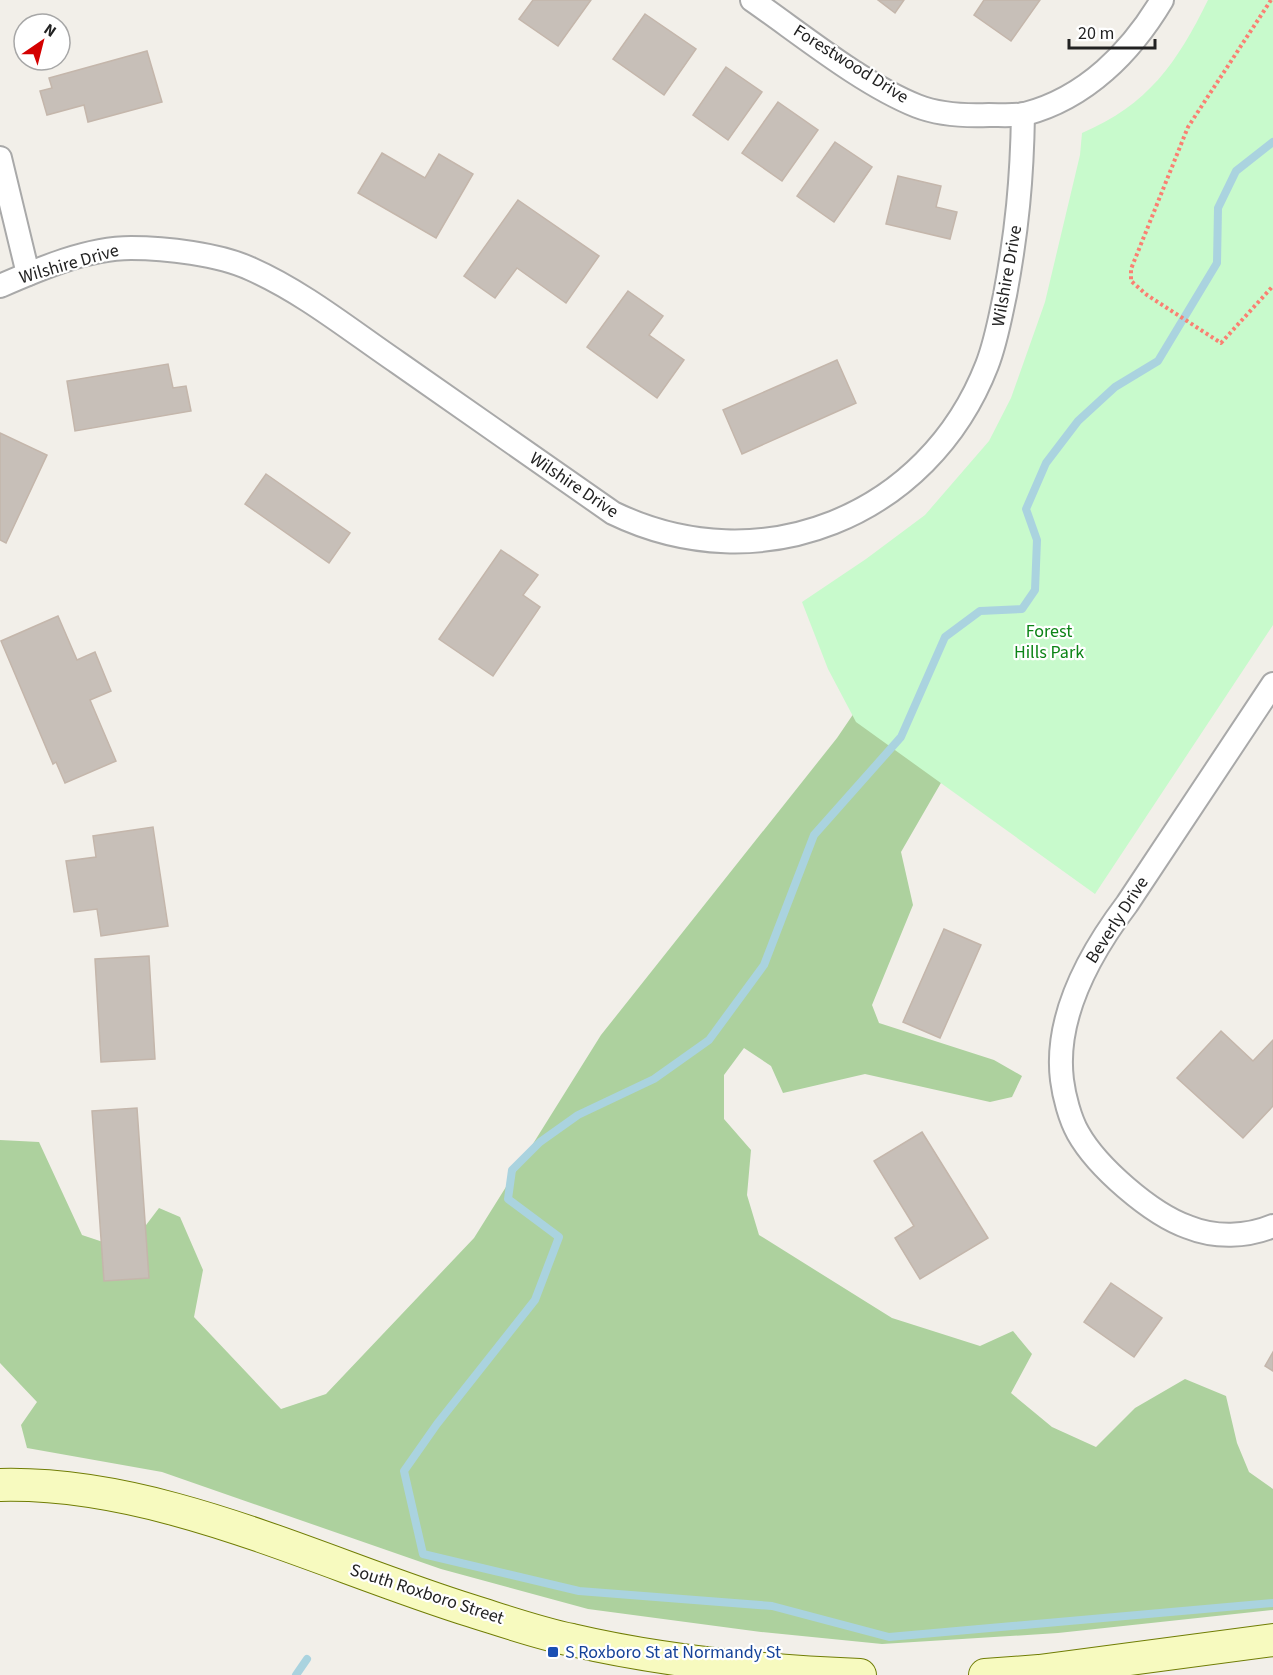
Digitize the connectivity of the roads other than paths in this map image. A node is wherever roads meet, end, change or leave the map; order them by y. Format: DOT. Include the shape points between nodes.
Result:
graph roads {
  1 [pos="752,0"];
  2 [pos="1162,0"];
  3 [pos="1023,114"];
  4 [pos="0,158"];
  5 [pos="28,274"];
  6 [pos="0,286"];
  7 [pos="1273,684"];
  8 [pos="1273,1226"];
  9 [pos="0,1485"];
  10 [pos="1273,1640"];
  11 [pos="640,1664"];
  12 [pos="1038,1673"];
  13 [pos="860,1675"];
  14 [pos="985,1675"];
  1 -- 3 [label="street, Forestwood Drive" via="859,73 915,105 953,115"];
  2 -- 3 [label="street, Forestwood Drive" via="1119,60 1067,96"];
  3 -- 5 [label="street, Wilshire Drive" via="1022,190 1013,250 997,334 976,391 935,453 884,497 834,523 775,541 741,543 674,535 613,513 344,326 249,268 215,258 129,248 94,253"];
  4 -- 5 [label="street"];
  5 -- 6 [label="street, Wilshire Drive"];
  7 -- 8 [label="street, Beverly Drive" via="1102,938 1082,977 1062,1047 1062,1081 1078,1133 1115,1177 1153,1208 1188,1227 1216,1234 1242,1234"];
  9 -- 11 [label="street, South Roxboro Street" via="68,1488 186,1512"];
  10 -- 12 [label="street"];
  11 -- 13 [label="street, South Roxboro Street"];
  12 -- 14 [label="street"];
}
